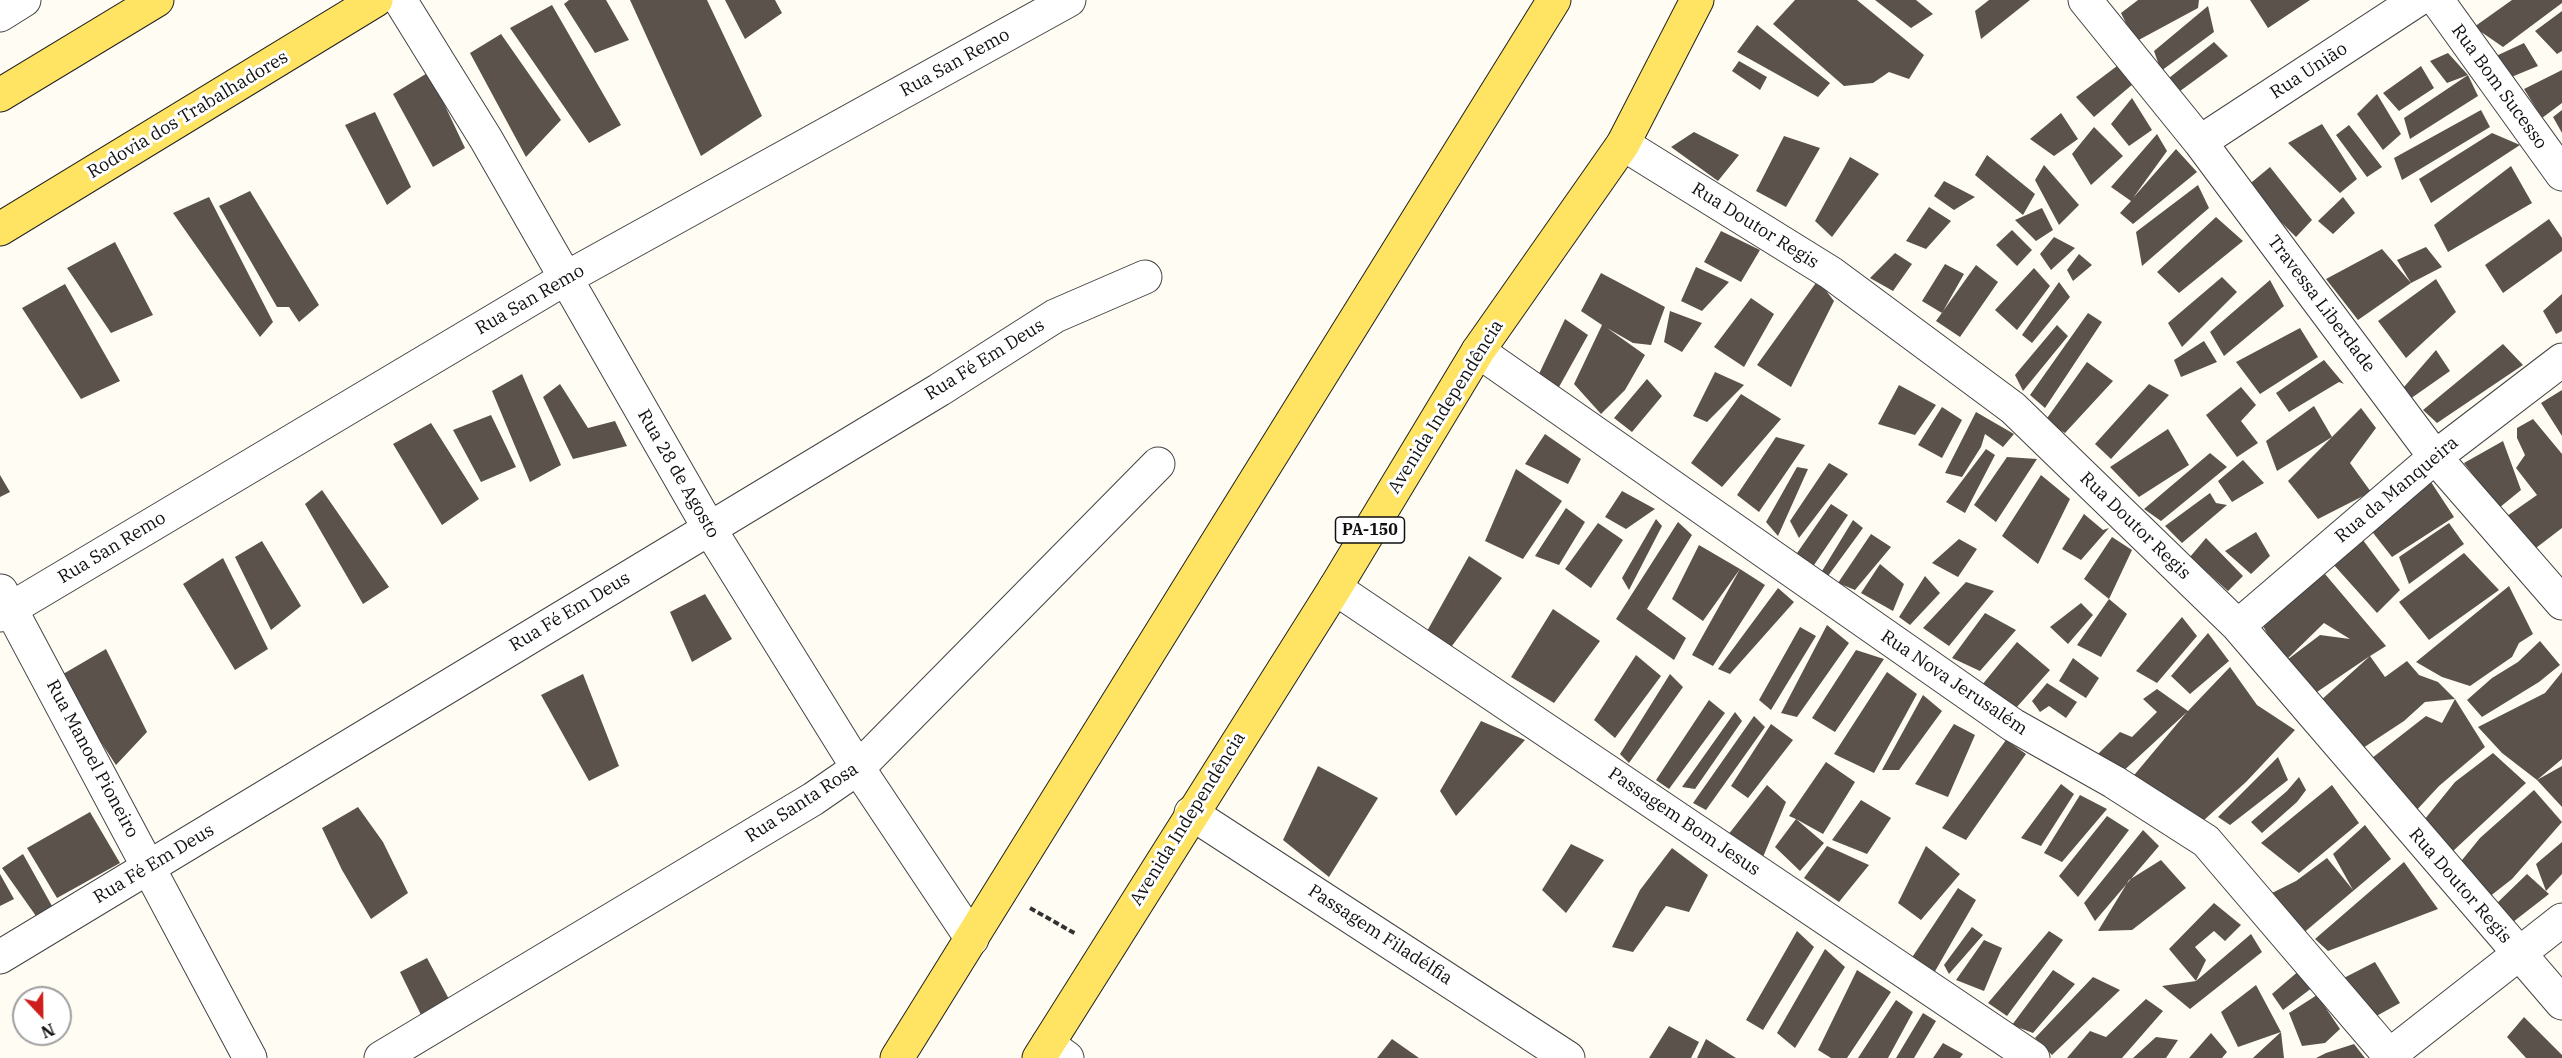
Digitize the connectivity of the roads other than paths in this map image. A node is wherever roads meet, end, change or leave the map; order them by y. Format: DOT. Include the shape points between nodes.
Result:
graph roads {
  1 [pos="24,0"];
  2 [pos="157,0"];
  3 [pos="376,0"];
  4 [pos="400,0"];
  5 [pos="1069,0"];
  6 [pos="1554,0"];
  7 [pos="1697,0"];
  8 [pos="2085,0"];
  9 [pos="2417,0"];
  10 [pos="2437,0"];
  11 [pos="0,15"];
  12 [pos="8,91"];
  13 [pos="0,115"];
  14 [pos="2200,142"];
  15 [pos="1623,144"];
  16 [pos="2562,174"];
  17 [pos="0,229"];
  18 [pos="1145,277"];
  19 [pos="566,278"];
  20 [pos="1478,351"];
  21 [pos="2562,360"];
  22 [pos="2435,457"];
  23 [pos="1158,464"];
  24 [pos="709,528"];
  25 [pos="1335,588"];
  26 [pos="2562,603"];
  27 [pos="4,604"];
  28 [pos="2238,626"];
  29 [pos="858,768"];
  30 [pos="1191,813"];
  31 [pos="149,867"];
  32 [pos="2562,920"];
  33 [pos="972,939"];
  34 [pos="2519,955"];
  35 [pos="0,957"];
  36 [pos="2562,1003"];
  37 [pos="1051,1053"];
  38 [pos="897,1054"];
  39 [pos="2388,1057"];
  40 [pos="250,1058"];
  41 [pos="381,1058"];
  42 [pos="1568,1058"];
  43 [pos="2033,1058"];
  1 -- 11 [label="street"];
  2 -- 12 [label="main road"];
  3 -- 17 [label="main road, Rodovia dos Trabalhadores"];
  4 -- 19 [label="street, Rua 28 de Agosto"];
  5 -- 19 [label="street, Rua San Remo"];
  6 -- 33 [label="main road"];
  7 -- 15 [label="main road, Avenida Independência / PA-150"];
  8 -- 14 [label="street, Travessa Liberdade"];
  9 -- 14 [label="street, Rua União"];
  10 -- 16 [label="street, Rua Bom Sucesso"];
  12 -- 13 [label="main road"];
  14 -- 22 [label="street, Travessa Liberdade"];
  15 -- 20 [label="main road, Avenida Independência / PA-150"];
  15 -- 28 [label="street, Rua Doutor Regis" via="1831,273 2013,408"];
  18 -- 24 [label="street, Rua Fé Em Deus" via="1054,316"];
  19 -- 24 [label="street, Rua 28 de Agosto"];
  19 -- 27 [label="street, Rua San Remo"];
  20 -- 25 [label="main road, Avenida Independência / PA-150"];
  20 -- 39 [label="street, Rua Nova Jerusalém" via="2013,725 2114,782 2206,841"];
  21 -- 22 [label="street, Rua da Manqueira"];
  22 -- 26 [label="street, Travessa Liberdade"];
  22 -- 28 [label="street, Rua da Manqueira"];
  23 -- 29 [label="street, Rua Santa Rosa"];
  24 -- 29 [label="street, Rua 28 de Agosto"];
  24 -- 31 [label="street, Rua Fé Em Deus"];
  25 -- 30 [label="main road, Avenida Independência / PA-150"];
  25 -- 43 [label="street, Passagem Bom Jesus"];
  27 -- 31 [label="street, Rua Manoel Pioneiro"];
  28 -- 34 [label="street, Rua Doutor Regis"];
  29 -- 33 [label="street, Rua 28 de Agosto"];
  29 -- 41 [label="street, Rua Santa Rosa" via="813,799"];
  30 -- 37 [label="main road, Avenida Independência / PA-150"];
  30 -- 42 [label="street, Passagem Filadélfia"];
  31 -- 35 [label="street, Rua Fé Em Deus"];
  31 -- 40 [label="street, Rua Manoel Pioneiro"];
  32 -- 34 [label="street"];
  33 -- 38 [label="main road"];
  34 -- 36 [label="street, Rua Doutor Regis"];
  34 -- 39 [label="street"];
}
